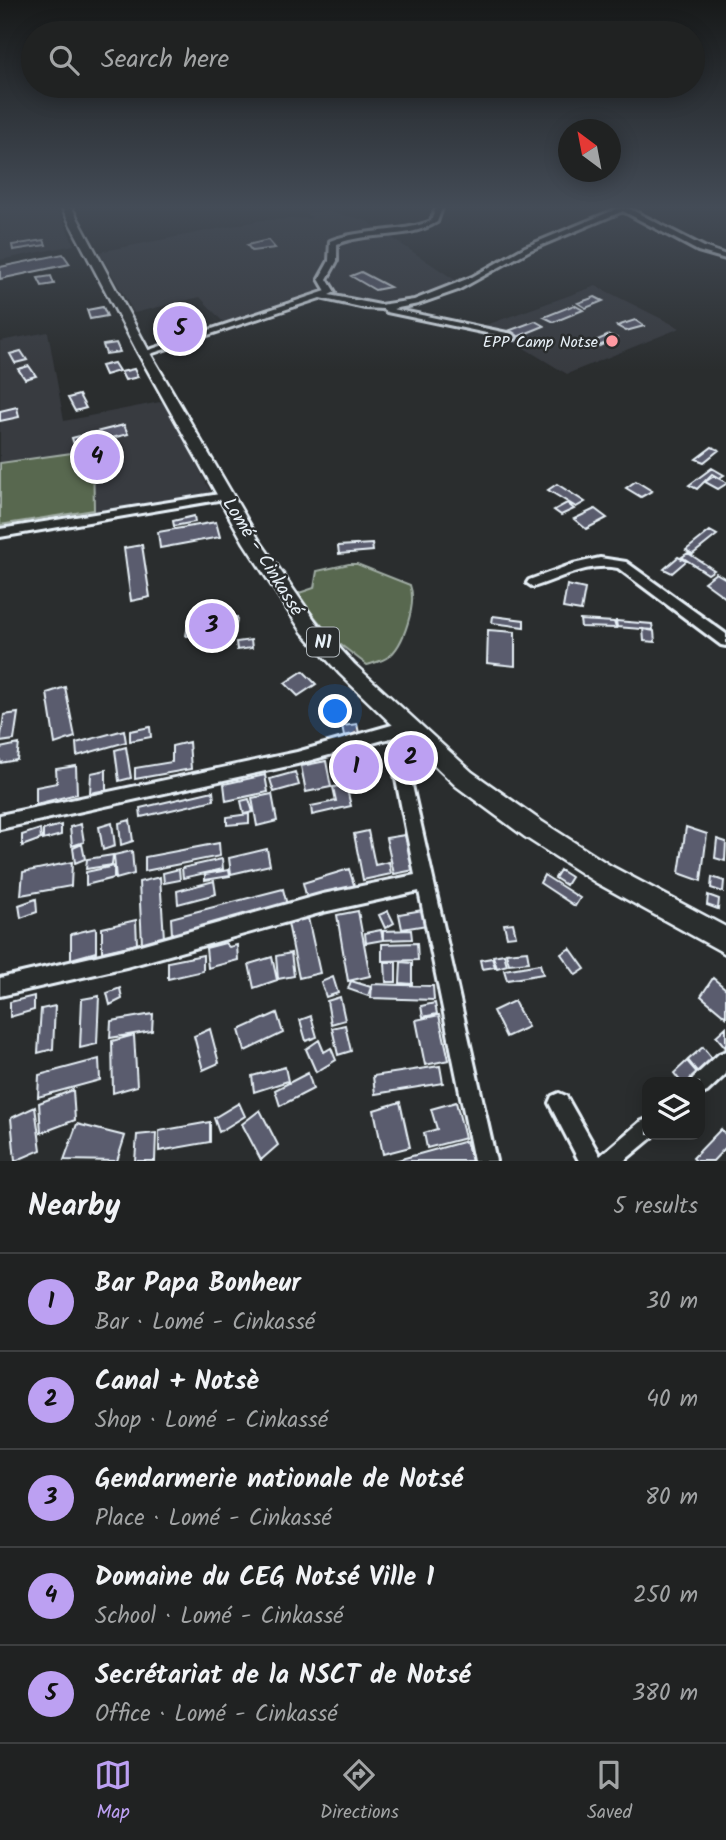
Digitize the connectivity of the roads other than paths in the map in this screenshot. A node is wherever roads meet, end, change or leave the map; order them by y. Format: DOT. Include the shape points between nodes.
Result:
graph roads {
  1 [pos="96,262"];
  2 [pos="332,262"];
  3 [pos="503,262"];
  4 [pos="321,295"];
  5 [pos="380,307"];
  6 [pos="512,337"];
  7 [pos="144,353"];
  8 [pos="226,496"];
  9 [pos="0,533"];
  10 [pos="533,583"];
  11 [pos="726,641"];
  12 [pos="404,729"];
  13 [pos="0,822"];
  14 [pos="426,881"];
  15 [pos="726,941"];
  16 [pos="0,987"];
  17 [pos="726,1061"];
  18 [pos="705,1080"];
  19 [pos="559,1103"];
  20 [pos="642,1133"];
  21 [pos="485,1161"];
  22 [pos="591,1161"];
  23 [pos="608,1161"];
  1 -- 7 [label="highway, Lomé - Cinkassé / N1"];
  2 -- 4 [label="street" via="323,279 331,292"];
  3 -- 5 [label="street" via="443,292"];
  4 -- 5 [label="street"];
  4 -- 7 [label="street"];
  5 -- 6 [label="street"];
  7 -- 8 [label="highway, Lomé - Cinkassé / N1"];
  8 -- 9 [label="street"];
  8 -- 12 [label="highway, Lomé - Cinkassé / N1" via="309,627"];
  10 -- 11 [label="street" via="587,564 611,561"];
  12 -- 13 [label="street" via="297,758"];
  12 -- 14 [label="street" via="398,754"];
  12 -- 15 [label="highway, Lomé - Cinkassé / N1" via="533,829 603,874"];
  14 -- 16 [label="street" via="323,903 126,958"];
  14 -- 21 [label="street"];
  17 -- 18 [label="street"];
  19 -- 22 [label="street"];
  20 -- 23 [label="street"];
}
